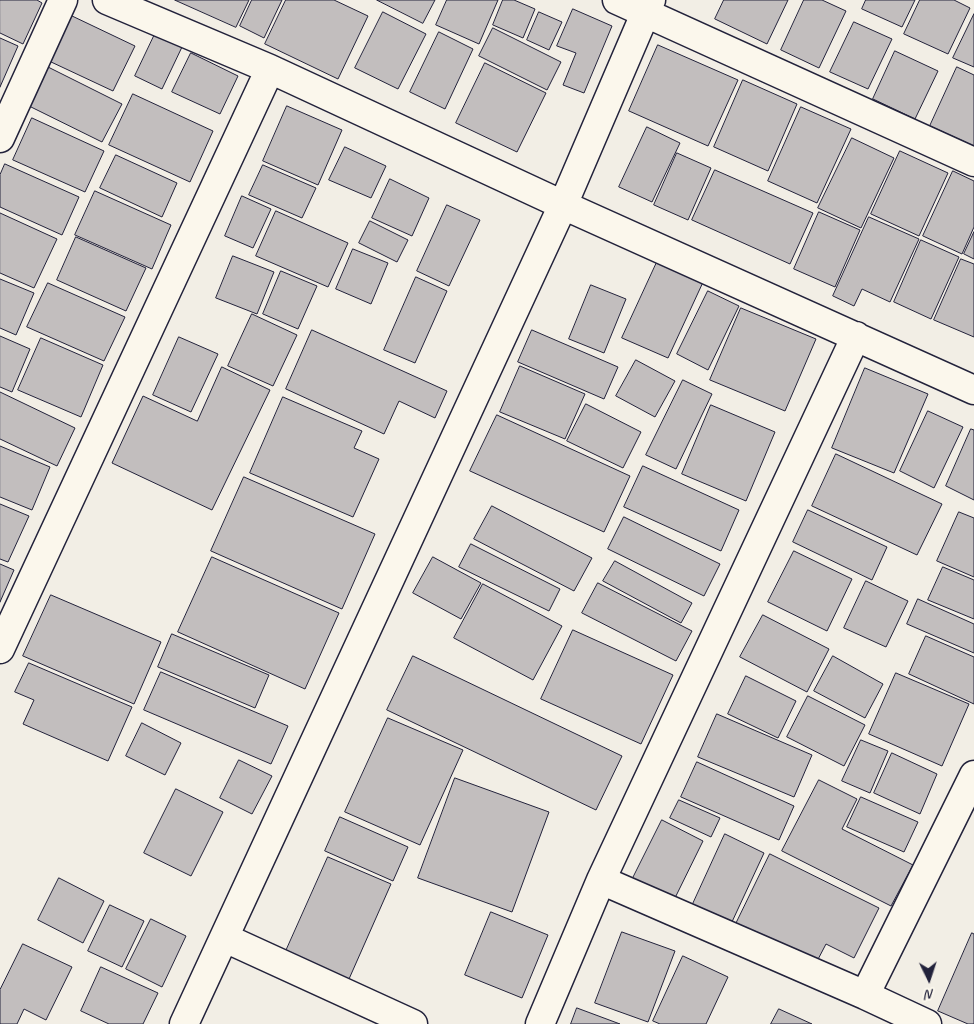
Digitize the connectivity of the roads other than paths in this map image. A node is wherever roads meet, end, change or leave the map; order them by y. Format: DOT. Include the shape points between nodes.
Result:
graph roads {
  1 [pos="63,0"];
  2 [pos="107,0"];
  3 [pos="617,0"];
  4 [pos="648,6"];
  5 [pos="270,69"];
  6 [pos="0,138"];
  7 [pos="974,162"];
  8 [pos="563,205"];
  9 [pos="856,336"];
  10 [pos="974,390"];
  11 [pos="0,649"];
  12 [pos="974,775"];
  13 [pos="601,880"];
  14 [pos="225,938"];
  15 [pos="865,995"];
  16 [pos="184,1024"];
  17 [pos="413,1024"];
  18 [pos="540,1024"];
  19 [pos="927,1024"];
  1 -- 6 [label="street"];
  2 -- 5 [label="street"];
  3 -- 4 [label="street"];
  4 -- 7 [label="street"];
  4 -- 8 [label="street"];
  5 -- 8 [label="street"];
  5 -- 11 [label="street"];
  8 -- 9 [label="street"];
  8 -- 14 [label="street"];
  9 -- 10 [label="street"];
  9 -- 13 [label="street"];
  12 -- 15 [label="street"];
  13 -- 15 [label="street"];
  13 -- 18 [label="street"];
  14 -- 16 [label="street"];
  14 -- 17 [label="street"];
  15 -- 19 [label="street"];
}
